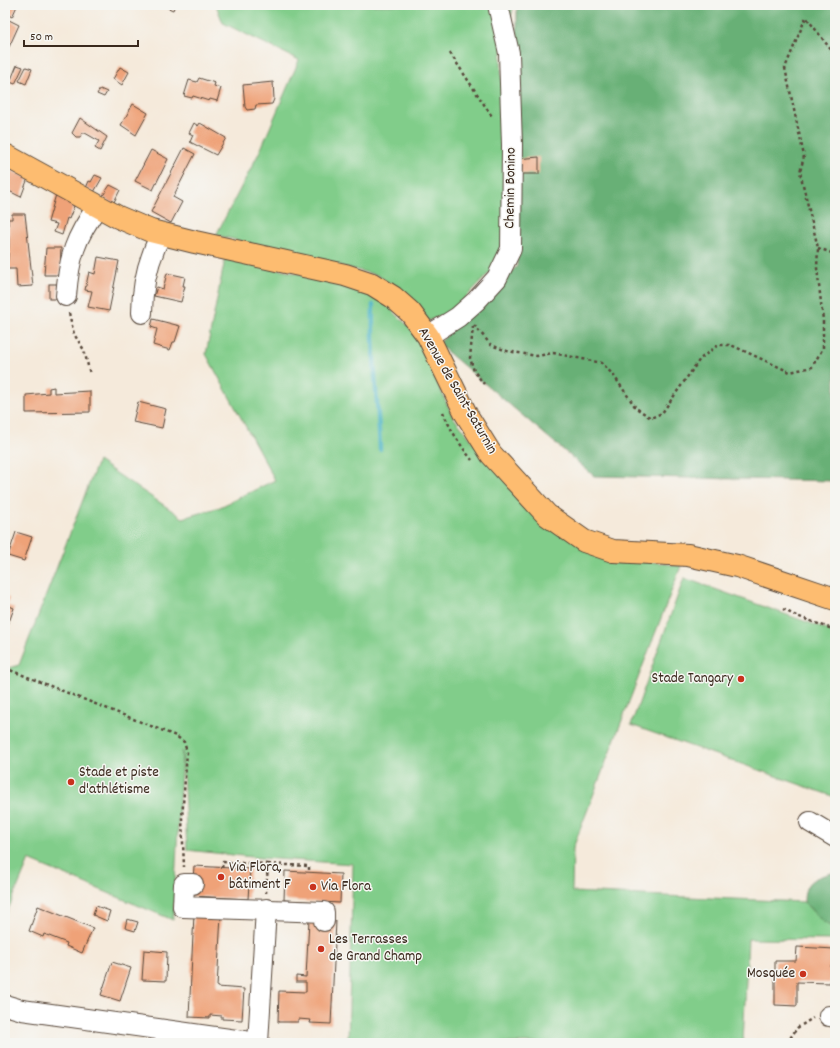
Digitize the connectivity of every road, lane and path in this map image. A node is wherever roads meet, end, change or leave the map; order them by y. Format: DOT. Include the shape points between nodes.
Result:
graph roads {
  1 [pos="498,5"];
  2 [pos="450,54"];
  3 [pos="835,55"];
  4 [pos="495,121"];
  5 [pos="5,155"];
  6 [pos="98,206"];
  7 [pos="162,234"];
  8 [pos="818,248"];
  9 [pos="835,254"];
  10 [pos="66,296"];
  11 [pos="142,313"];
  12 [pos="466,321"];
  13 [pos="428,336"];
  14 [pos="90,374"];
  15 [pos="484,384"];
  16 [pos="835,599"];
  17 [pos="783,609"];
  18 [pos="835,630"];
  19 [pos="5,668"];
  20 [pos="810,822"];
  21 [pos="835,837"];
  22 [pos="268,864"];
  23 [pos="222,868"];
  24 [pos="309,872"];
  25 [pos="189,884"];
  26 [pos="266,909"];
  27 [pos="324,921"];
  28 [pos="5,1005"];
  29 [pos="832,1017"];
  30 [pos="258,1043"];
  31 [pos="788,1043"];
  1 -- 12 [label="street, Chemin Bonino" via="509,53 512,145 511,249 497,278 476,301"];
  2 -- 4 [label="path"];
  3 -- 8 [label="path" via="806,17 786,65 804,156 800,172"];
  5 -- 6 [label="main road, Avenue de Saint-Saturnin"];
  6 -- 7 [label="main road, Avenue de Saint-Saturnin" via="118,217"];
  6 -- 10 [label="street" via="80,233 68,272"];
  7 -- 11 [label="street" via="150,261 144,284"];
  7 -- 13 [label="main road, Avenue de Saint-Saturnin" via="345,275 372,284 410,312"];
  8 -- 9 [label="path"];
  8 -- 12 [label="path" via="817,268 823,320 822,348 812,367 790,372 731,345 718,345 700,359 662,413 650,418 636,408 602,363 553,353 537,356 507,351 491,345"];
  10 -- 14 [label="path" via="74,334 84,350"];
  12 -- 13 [label="street, Chemin Bonino"];
  12 -- 15 [label="path" via="470,358 474,371"];
  13 -- 16 [label="main road, Avenue de Saint-Saturnin" via="466,414 491,454 548,515 584,541 613,551 688,555 737,566"];
  17 -- 18 [label="path"];
  19 -- 25 [label="path" via="176,736 184,742 187,752 182,818"];
  20 -- 21 [label="street"];
  22 -- 23 [label="path" via="222,862"];
  22 -- 24 [label="path" via="309,866"];
  22 -- 26 [label="path"];
  25 -- 26 [label="street" via="183,907"];
  26 -- 27 [label="street" via="324,912"];
  26 -- 30 [label="street"];
  28 -- 30 [label="street" via="22,1010"];
  29 -- 31 [label="path" via="811,1018 797,1028"];
}
